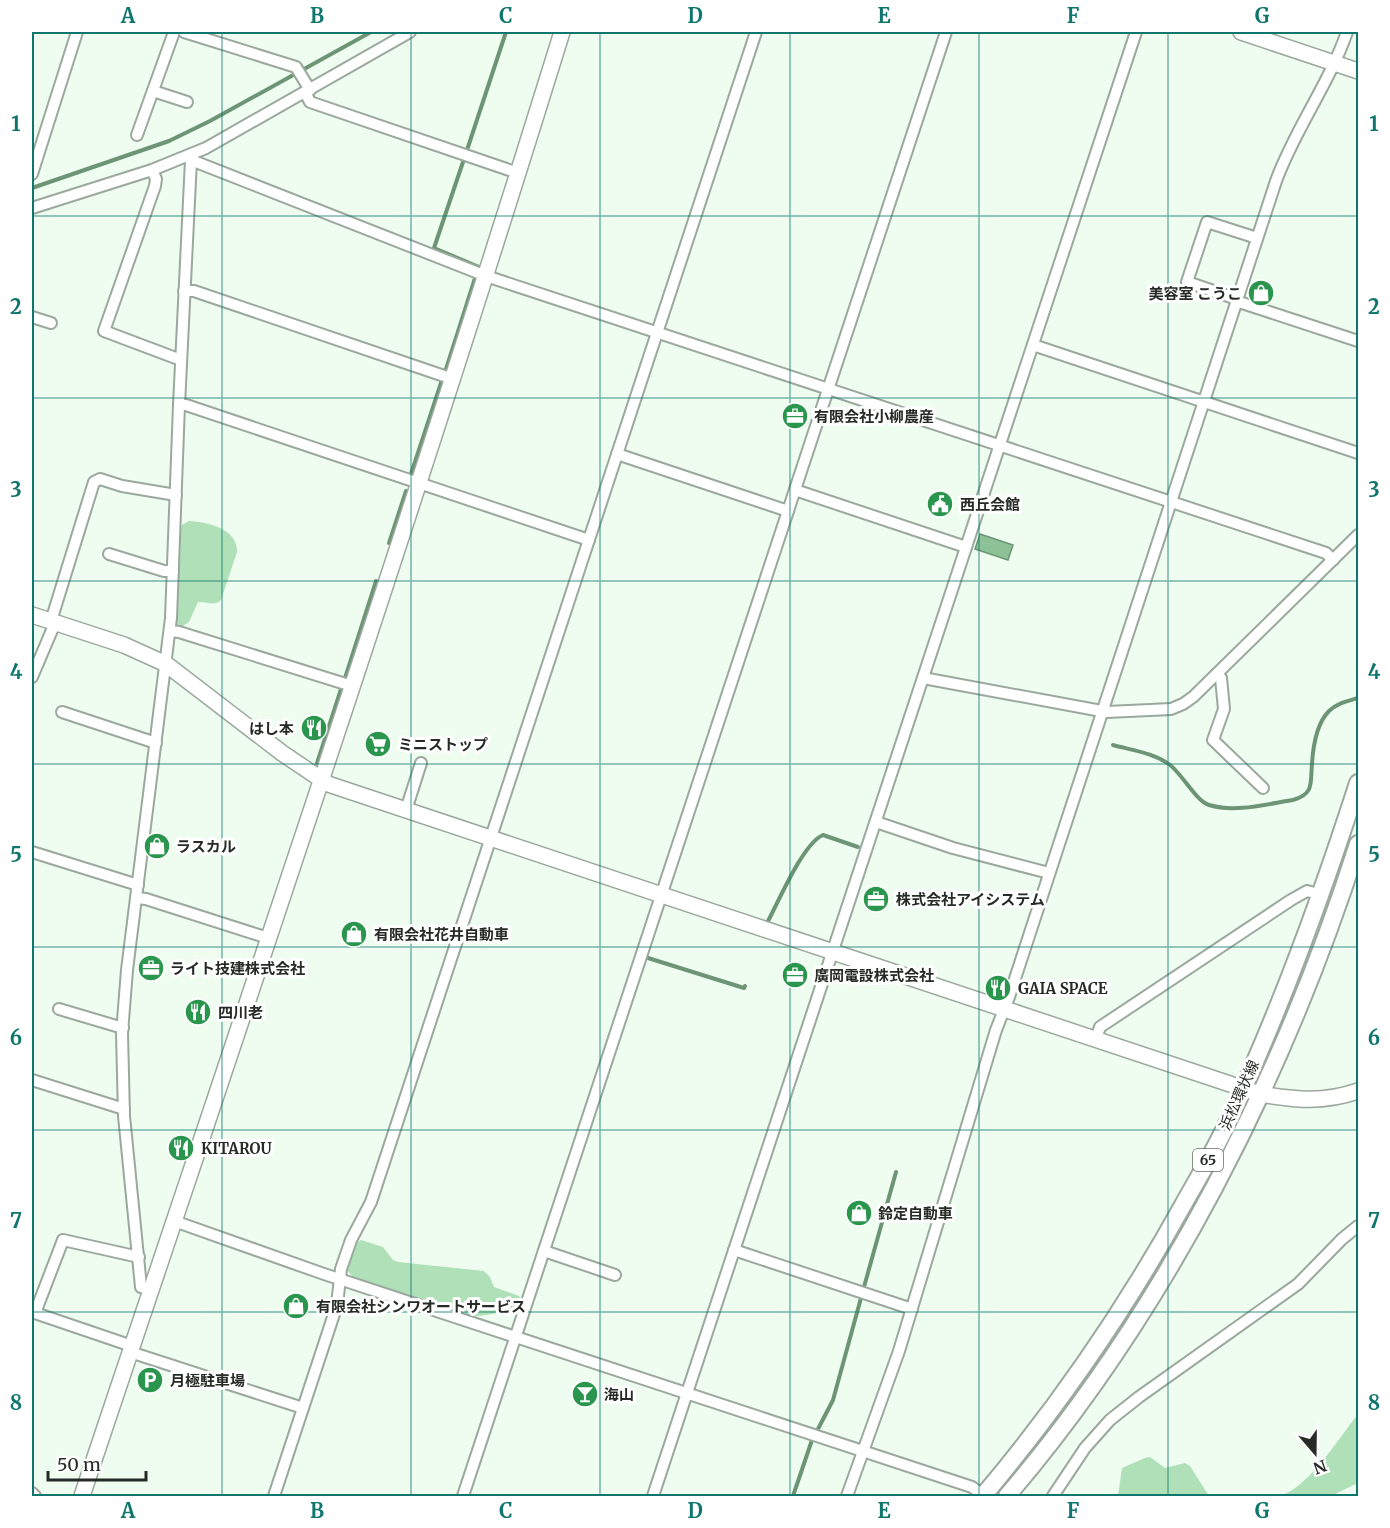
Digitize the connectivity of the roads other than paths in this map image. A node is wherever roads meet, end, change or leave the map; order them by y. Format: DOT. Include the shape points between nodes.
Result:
graph roads {
  1 [pos="77,32"];
  2 [pos="174,32"];
  3 [pos="184,32"];
  4 [pos="410,32"];
  5 [pos="562,32"];
  6 [pos="756,32"];
  7 [pos="946,32"];
  8 [pos="1136,32"];
  9 [pos="1241,32"];
  10 [pos="1347,32"];
  11 [pos="1335,63"];
  12 [pos="1359,71"];
  13 [pos="307,89"];
  14 [pos="153,91"];
  15 [pos="187,102"];
  16 [pos="137,135"];
  17 [pos="190,158"];
  18 [pos="152,170"];
  19 [pos="518,173"];
  20 [pos="32,174"];
  21 [pos="32,208"];
  22 [pos="1257,238"];
  23 [pos="486,276"];
  24 [pos="184,291"];
  25 [pos="1237,300"];
  26 [pos="32,316"];
  27 [pos="51,323"];
  28 [pos="657,333"];
  29 [pos="1359,341"];
  30 [pos="1033,345"];
  31 [pos="181,360"];
  32 [pos="453,379"];
  33 [pos="828,389"];
  34 [pos="1203,402"];
  35 [pos="178,405"];
  36 [pos="1000,446"];
  37 [pos="1359,453"];
  38 [pos="617,454"];
  39 [pos="419,483"];
  40 [pos="795,490"];
  41 [pos="176,495"];
  42 [pos="1170,502"];
  43 [pos="788,511"];
  44 [pos="1359,535"];
  45 [pos="589,540"];
  46 [pos="966,547"];
  47 [pos="109,554"];
  48 [pos="1333,560"];
  49 [pos="173,571"];
  50 [pos="32,615"];
  51 [pos="53,622"];
  52 [pos="170,631"];
  53 [pos="166,664"];
  54 [pos="1217,674"];
  55 [pos="32,677"];
  56 [pos="923,678"];
  57 [pos="352,686"];
  58 [pos="1102,711"];
  59 [pos="62,712"];
  60 [pos="156,743"];
  61 [pos="421,763"];
  62 [pos="322,779"];
  63 [pos="1359,783"];
  64 [pos="1263,788"];
  65 [pos="406,810"];
  66 [pos="876,822"];
  67 [pos="490,838"];
  68 [pos="1359,844"];
  69 [pos="32,852"];
  70 [pos="1049,873"];
  71 [pos="138,885"];
  72 [pos="1322,895"];
  73 [pos="661,896"];
  74 [pos="136,898"];
  75 [pos="268,938"];
  76 [pos="833,952"];
  77 [pos="1005,1008"];
  78 [pos="59,1009"];
  79 [pos="123,1028"];
  80 [pos="1096,1039"];
  81 [pos="32,1080"];
  82 [pos="1243,1088"];
  83 [pos="1359,1091"];
  84 [pos="1260,1094"];
  85 [pos="124,1109"];
  86 [pos="174,1221"];
  87 [pos="1359,1226"];
  88 [pos="734,1250"];
  89 [pos="544,1251"];
  90 [pos="138,1257"];
  91 [pos="615,1275"];
  92 [pos="340,1279"];
  93 [pos="151,1290"];
  94 [pos="912,1309"];
  95 [pos="33,1313"];
  96 [pos="516,1337"];
  97 [pos="131,1349"];
  98 [pos="687,1393"];
  99 [pos="303,1408"];
  100 [pos="864,1451"];
  101 [pos="32,1493"];
  102 [pos="984,1496"];
  103 [pos="1009,1496"];
  104 [pos="35,1497"];
  105 [pos="82,1497"];
  106 [pos="274,1497"];
  107 [pos="463,1497"];
  108 [pos="653,1497"];
  109 [pos="847,1497"];
  110 [pos="1053,1497"];
  1 -- 20 [label="street"];
  2 -- 14 [label="street"];
  3 -- 13 [label="street" via="296,67"];
  4 -- 13 [label="street"];
  5 -- 19 [label="street"];
  6 -- 28 [label="street"];
  7 -- 33 [label="street"];
  8 -- 30 [label="street"];
  9 -- 11 [label="street"];
  10 -- 11 [label="street"];
  11 -- 12 [label="street"];
  11 -- 22 [label="street" via="1286,157"];
  13 -- 17 [label="street"];
  13 -- 19 [label="street" via="310,102"];
  14 -- 15 [label="street"];
  14 -- 16 [label="street"];
  17 -- 18 [label="street"];
  17 -- 23 [label="street"];
  17 -- 24 [label="street"];
  18 -- 21 [label="street"];
  18 -- 31 [label="street" via="156,186 104,331"];
  19 -- 23 [label="street"];
  22 -- 25 [label="street"];
  22 -- 25 [label="street" via="1207,222 1187,282"];
  23 -- 28 [label="street"];
  23 -- 32 [label="street"];
  24 -- 31 [label="street"];
  24 -- 32 [label="street" via="194,291"];
  25 -- 29 [label="street"];
  25 -- 34 [label="street"];
  26 -- 27 [label="street"];
  28 -- 33 [label="street"];
  28 -- 38 [label="street"];
  30 -- 34 [label="street"];
  30 -- 36 [label="street"];
  31 -- 35 [label="street"];
  32 -- 39 [label="street"];
  33 -- 36 [label="street"];
  33 -- 40 [label="street"];
  34 -- 37 [label="street"];
  34 -- 42 [label="street"];
  35 -- 39 [label="street"];
  35 -- 41 [label="street"];
  36 -- 42 [label="street"];
  36 -- 46 [label="street"];
  38 -- 43 [label="street"];
  38 -- 45 [label="street"];
  39 -- 45 [label="street"];
  39 -- 57 [label="street"];
  40 -- 43 [label="street"];
  40 -- 46 [label="street"];
  41 -- 49 [label="street"];
  41 -- 51 [label="street" via="100,479 94,482"];
  42 -- 48 [label="street" via="1326,554"];
  42 -- 58 [label="street"];
  43 -- 73 [label="street"];
  44 -- 48 [label="street"];
  45 -- 67 [label="street"];
  46 -- 56 [label="street"];
  47 -- 49 [label="street"];
  48 -- 54 [label="street"];
  49 -- 52 [label="street"];
  50 -- 51 [label="street"];
  51 -- 53 [label="street" via="124,645"];
  51 -- 55 [label="street"];
  52 -- 53 [label="street"];
  52 -- 57 [label="street"];
  53 -- 60 [label="street"];
  53 -- 62 [label="street"];
  54 -- 58 [label="street" via="1193,697 1171,709"];
  54 -- 64 [label="street" via="1221,678 1224,709 1213,740"];
  56 -- 58 [label="street"];
  56 -- 66 [label="street"];
  57 -- 62 [label="street"];
  58 -- 70 [label="street"];
  59 -- 60 [label="street"];
  60 -- 71 [label="street"];
  61 -- 65 [label="street"];
  62 -- 65 [label="street"];
  62 -- 75 [label="street"];
  63 -- 72 [label="main road, 浜松環状線 / 65"];
  65 -- 67 [label="street"];
  66 -- 70 [label="street"];
  66 -- 76 [label="street"];
  67 -- 73 [label="street"];
  67 -- 92 [label="street" via="371,1202 351,1240"];
  68 -- 84 [label="main road, 浜松環状線 / 65" via="1321,951"];
  69 -- 71 [label="street"];
  70 -- 77 [label="street"];
  71 -- 74 [label="street"];
  72 -- 80 [label="street" via="1307,891 1291,900 1100,1027"];
  72 -- 82 [label="main road, 浜松環状線 / 65"];
  73 -- 76 [label="street"];
  73 -- 89 [label="street"];
  74 -- 75 [label="street"];
  74 -- 79 [label="street"];
  75 -- 86 [label="street"];
  76 -- 77 [label="street"];
  76 -- 88 [label="street"];
  77 -- 80 [label="street"];
  77 -- 94 [label="street"];
  78 -- 79 [label="street"];
  79 -- 85 [label="street"];
  80 -- 82 [label="street"];
  81 -- 85 [label="street"];
  82 -- 84 [label="street"];
  82 -- 102 [label="main road, 浜松環状線 / 65" via="1205,1166 1137,1284 1061,1397"];
  83 -- 84 [label="street" via="1312,1100"];
  84 -- 103 [label="main road, 浜松環状線 / 65" via="1222,1174 1148,1302 1082,1400"];
  85 -- 90 [label="street"];
  86 -- 92 [label="street"];
  86 -- 93 [label="street"];
  87 -- 110 [label="street" via="1298,1284 1110,1420 1084,1448"];
  88 -- 94 [label="street"];
  88 -- 98 [label="street"];
  89 -- 91 [label="street"];
  89 -- 96 [label="street"];
  90 -- 93 [label="street" via="141,1287"];
  90 -- 95 [label="street" via="63,1240"];
  92 -- 96 [label="street"];
  92 -- 99 [label="street" via="337,1305"];
  93 -- 97 [label="street"];
  94 -- 100 [label="street"];
  95 -- 97 [label="street"];
  96 -- 98 [label="street"];
  96 -- 107 [label="street"];
  97 -- 99 [label="street"];
  97 -- 105 [label="street"];
  98 -- 100 [label="street"];
  98 -- 108 [label="street"];
  99 -- 106 [label="street"];
  100 -- 102 [label="street" via="972,1487"];
  100 -- 109 [label="street"];
  101 -- 104 [label="street"];
}
